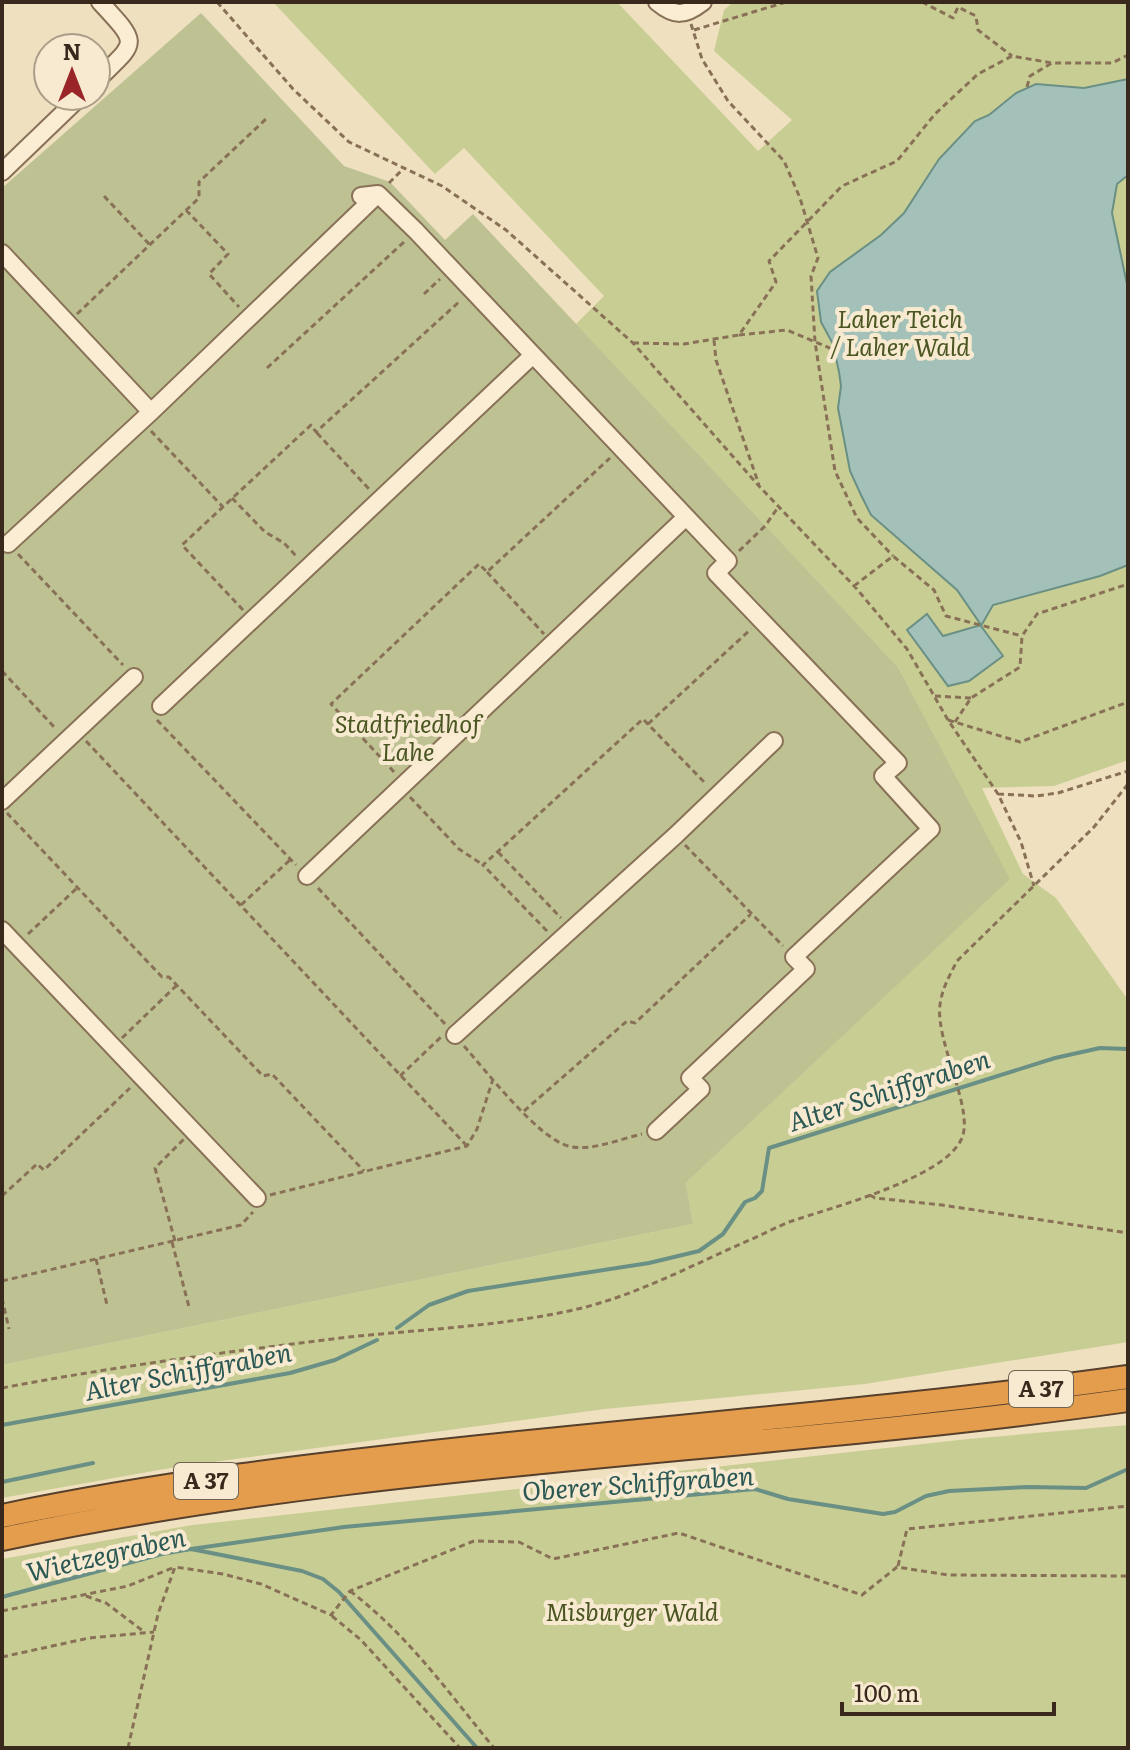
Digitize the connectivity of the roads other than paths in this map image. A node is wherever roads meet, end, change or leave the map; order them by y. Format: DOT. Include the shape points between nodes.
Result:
graph roads {
  1 [pos="100,2"];
  2 [pos="657,2"];
  3 [pos="703,2"];
  4 [pos="112,65"];
  5 [pos="64,112"];
  6 [pos="2,172"];
  7 [pos="2,253"];
  8 [pos="533,355"];
  9 [pos="146,416"];
  10 [pos="686,517"];
  11 [pos="8,544"];
  12 [pos="134,677"];
  13 [pos="161,706"];
  14 [pos="774,741"];
  15 [pos="2,801"];
  16 [pos="307,876"];
  17 [pos="2,930"];
  18 [pos="452,1032"];
  19 [pos="656,1131"];
  20 [pos="257,1198"];
  21 [pos="1128,1377"];
  22 [pos="1128,1400"];
  23 [pos="2,1516"];
  24 [pos="2,1539"];
  1 -- 4 [label="street" via="130,39 128,49"];
  2 -- 3 [label="street" via="678,15"];
  5 -- 6 [label="street"];
  7 -- 9 [label="street"];
  8 -- 9 [label="street" via="416,231 369,195"];
  8 -- 10 [label="street"];
  8 -- 13 [label="street"];
  9 -- 11 [label="street"];
  10 -- 16 [label="street"];
  10 -- 19 [label="street" via="728,561 716,573 898,763 883,776 931,829 794,957 806,969 690,1078 701,1089"];
  12 -- 15 [label="street"];
  14 -- 18 [label="street" via="558,943"];
  17 -- 20 [label="street"];
  21 -- 23 [label="highway, A 37" via="339,1462"];
  22 -- 24 [label="highway, A 37" via="955,1423 368,1482"];
}
